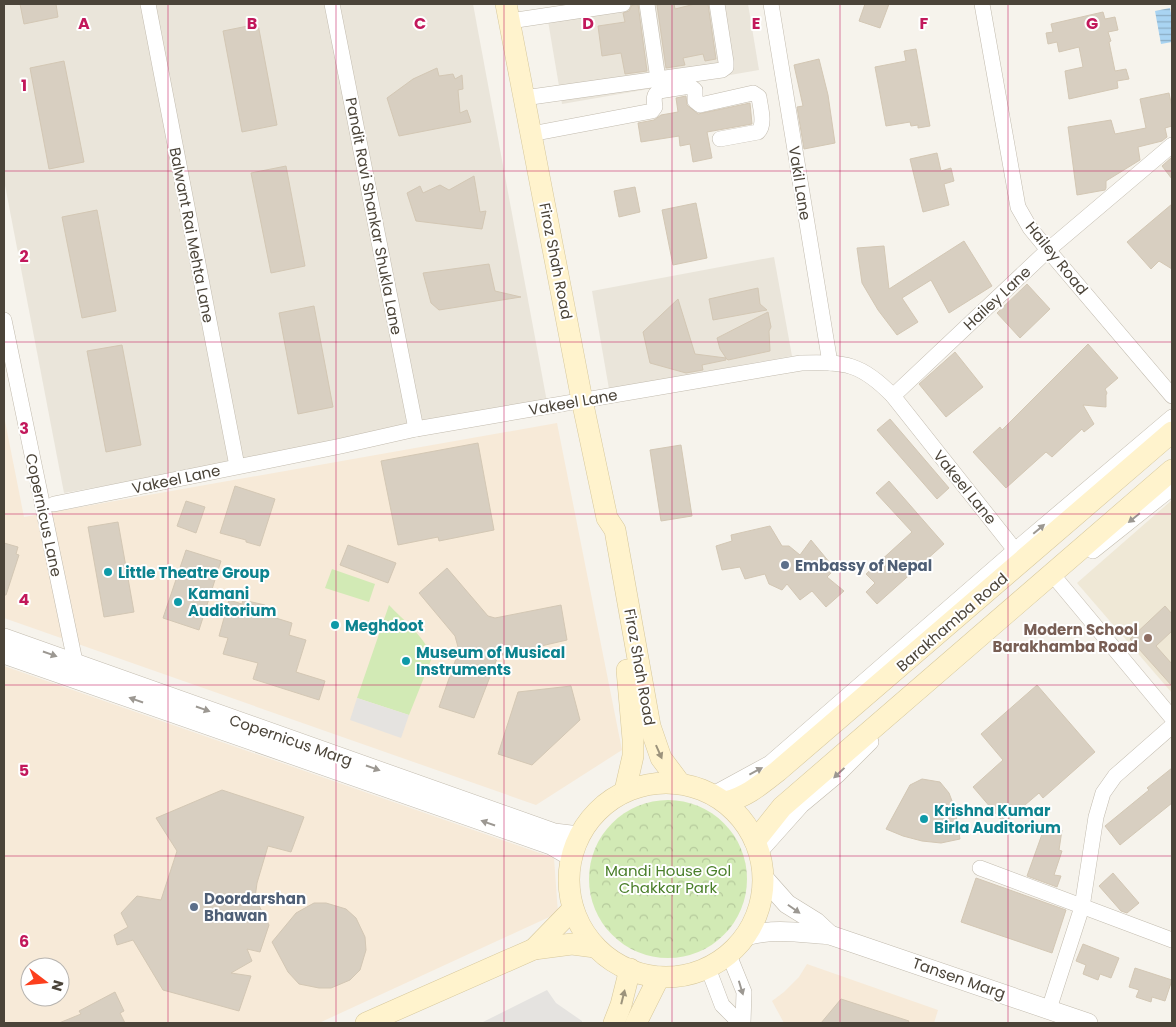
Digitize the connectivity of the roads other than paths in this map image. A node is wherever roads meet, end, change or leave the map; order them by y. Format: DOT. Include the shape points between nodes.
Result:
graph roads {
  1 [pos="148,4"];
  2 [pos="332,4"];
  3 [pos="623,4"];
  4 [pos="648,4"];
  5 [pos="717,4"];
  6 [pos="771,4"];
  7 [pos="982,4"];
  8 [pos="508,12"];
  9 [pos="658,79"];
  10 [pos="524,98"];
  11 [pos="531,134"];
  12 [pos="720,139"];
  13 [pos="1172,145"];
  14 [pos="1048,250"];
  15 [pos="4,320"];
  16 [pos="830,363"];
  17 [pos="893,396"];
  18 [pos="1172,396"];
  19 [pos="582,400"];
  20 [pos="1172,417"];
  21 [pos="416,429"];
  22 [pos="1172,432"];
  23 [pos="237,466"];
  24 [pos="1172,470"];
  25 [pos="1172,488"];
  26 [pos="54,504"];
  27 [pos="607,518"];
  28 [pos="1015,550"];
  29 [pos="1057,580"];
  30 [pos="4,638"];
  31 [pos="4,654"];
  32 [pos="77,672"];
  33 [pos="1172,718"];
  34 [pos="1172,726"];
  35 [pos="679,782"];
  36 [pos="625,791"];
  37 [pos="719,798"];
  38 [pos="579,836"];
  39 [pos="758,846"];
  40 [pos="572,857"];
  41 [pos="980,868"];
  42 [pos="764,877"];
  43 [pos="1082,907"];
  44 [pos="573,909"];
  45 [pos="830,935"];
  46 [pos="746,936"];
  47 [pos="1172,940"];
  48 [pos="595,947"];
  49 [pos="534,949"];
  50 [pos="729,955"];
  51 [pos="708,968"];
  52 [pos="630,969"];
  53 [pos="659,978"];
  54 [pos="1049,1010"];
  55 [pos="366,1023"];
  56 [pos="614,1023"];
  57 [pos="636,1023"];
  58 [pos="742,1023"];
  59 [pos="1088,1023"];
  1 -- 23 [label="street, Balwant Rai Mehta Lane"];
  2 -- 21 [label="street, Pandit Ravi Shankar Shukla Lane"];
  3 -- 8 [label="street"];
  4 -- 9 [label="street"];
  5 -- 9 [label="street" via="726,67"];
  6 -- 16 [label="street, Vakil Lane"];
  7 -- 14 [label="street, Hailey Road" via="1018,207"];
  8 -- 10 [label="main road, Firoz Shah Road"];
  9 -- 10 [label="street"];
  10 -- 11 [label="main road, Firoz Shah Road"];
  11 -- 12 [label="street" via="652,111 655,93 659,91 690,86 695,90 695,101 700,105 753,92 757,94 761,129"];
  11 -- 19 [label="main road, Firoz Shah Road"];
  13 -- 14 [label="street, Hailey Lane"];
  14 -- 17 [label="street, Hailey Lane"];
  14 -- 18 [label="street, Hailey Road"];
  15 -- 32 [label="street, Copernicus Lane"];
  16 -- 17 [label="street, Vakeel Lane" via="859,368 878,380"];
  16 -- 19 [label="street, Vakeel Lane" via="801,364"];
  17 -- 28 [label="street, Vakeel Lane"];
  19 -- 21 [label="street, Vakeel Lane"];
  19 -- 27 [label="main road, Firoz Shah Road"];
  28 -- 20 [label="street, one-way"];
  21 -- 23 [label="street, Vakeel Lane"];
  22 -- 37 [label="main road, Barakhamba Road" via="778,771 740,798"];
  23 -- 26 [label="street, Vakeel Lane"];
  24 -- 39 [label="main road, Barakhamba Road" via="782,806"];
  25 -- 29 [label="street, one-way"];
  27 -- 35 [label="main road, Firoz Shah Road, one-way" via="615,530 650,726 661,758"];
  27 -- 36 [label="main road, Firoz Shah Road" via="604,530 624,645 633,730 633,756"];
  37 -- 28 [label="street, one-way" via="770,764"];
  29 -- 33 [label="street"];
  29 -- 39 [label="street, one-way" via="932,686"];
  30 -- 32 [label="street, Copernicus Marg, one-way"];
  31 -- 32 [label="street, Copernicus Marg"];
  32 -- 38 [label="street, Copernicus Marg, one-way" via="554,833"];
  40 -- 32 [label="street, Copernicus Marg, one-way" via="551,845"];
  34 -- 43 [label="street" via="1114,776 1103,793 1096,817"];
  35 -- 36 [label="main road" via="655,783"];
  35 -- 37 [label="main road"];
  36 -- 38 [label="main road" via="599,809"];
  37 -- 39 [label="main road" via="743,820"];
  38 -- 40 [label="main road"];
  39 -- 42 [label="main road"];
  40 -- 44 [label="main road" via="569,886"];
  41 -- 43 [label="street"];
  42 -- 45 [label="street, Tansen Marg, one-way" via="787,904"];
  42 -- 46 [label="main road" via="759,908"];
  43 -- 47 [label="street"];
  43 -- 54 [label="street"];
  44 -- 48 [label="main road"];
  44 -- 49 [label="main road"];
  45 -- 46 [label="street, Tansen Marg" via="794,931"];
  45 -- 54 [label="street, Tansen Marg"];
  46 -- 50 [label="main road"];
  48 -- 49 [label="main road" via="572,944"];
  48 -- 52 [label="main road" via="607,958"];
  49 -- 55 [label="main road"];
  50 -- 51 [label="main road"];
  50 -- 58 [label="street, one-way" via="744,992"];
  51 -- 53 [label="main road" via="684,976"];
  51 -- 58 [label="street" via="722,1004"];
  52 -- 53 [label="main road"];
  56 -- 52 [label="main road, one-way"];
  53 -- 57 [label="main road"];
  54 -- 59 [label="street, Tansen Marg"];
}
